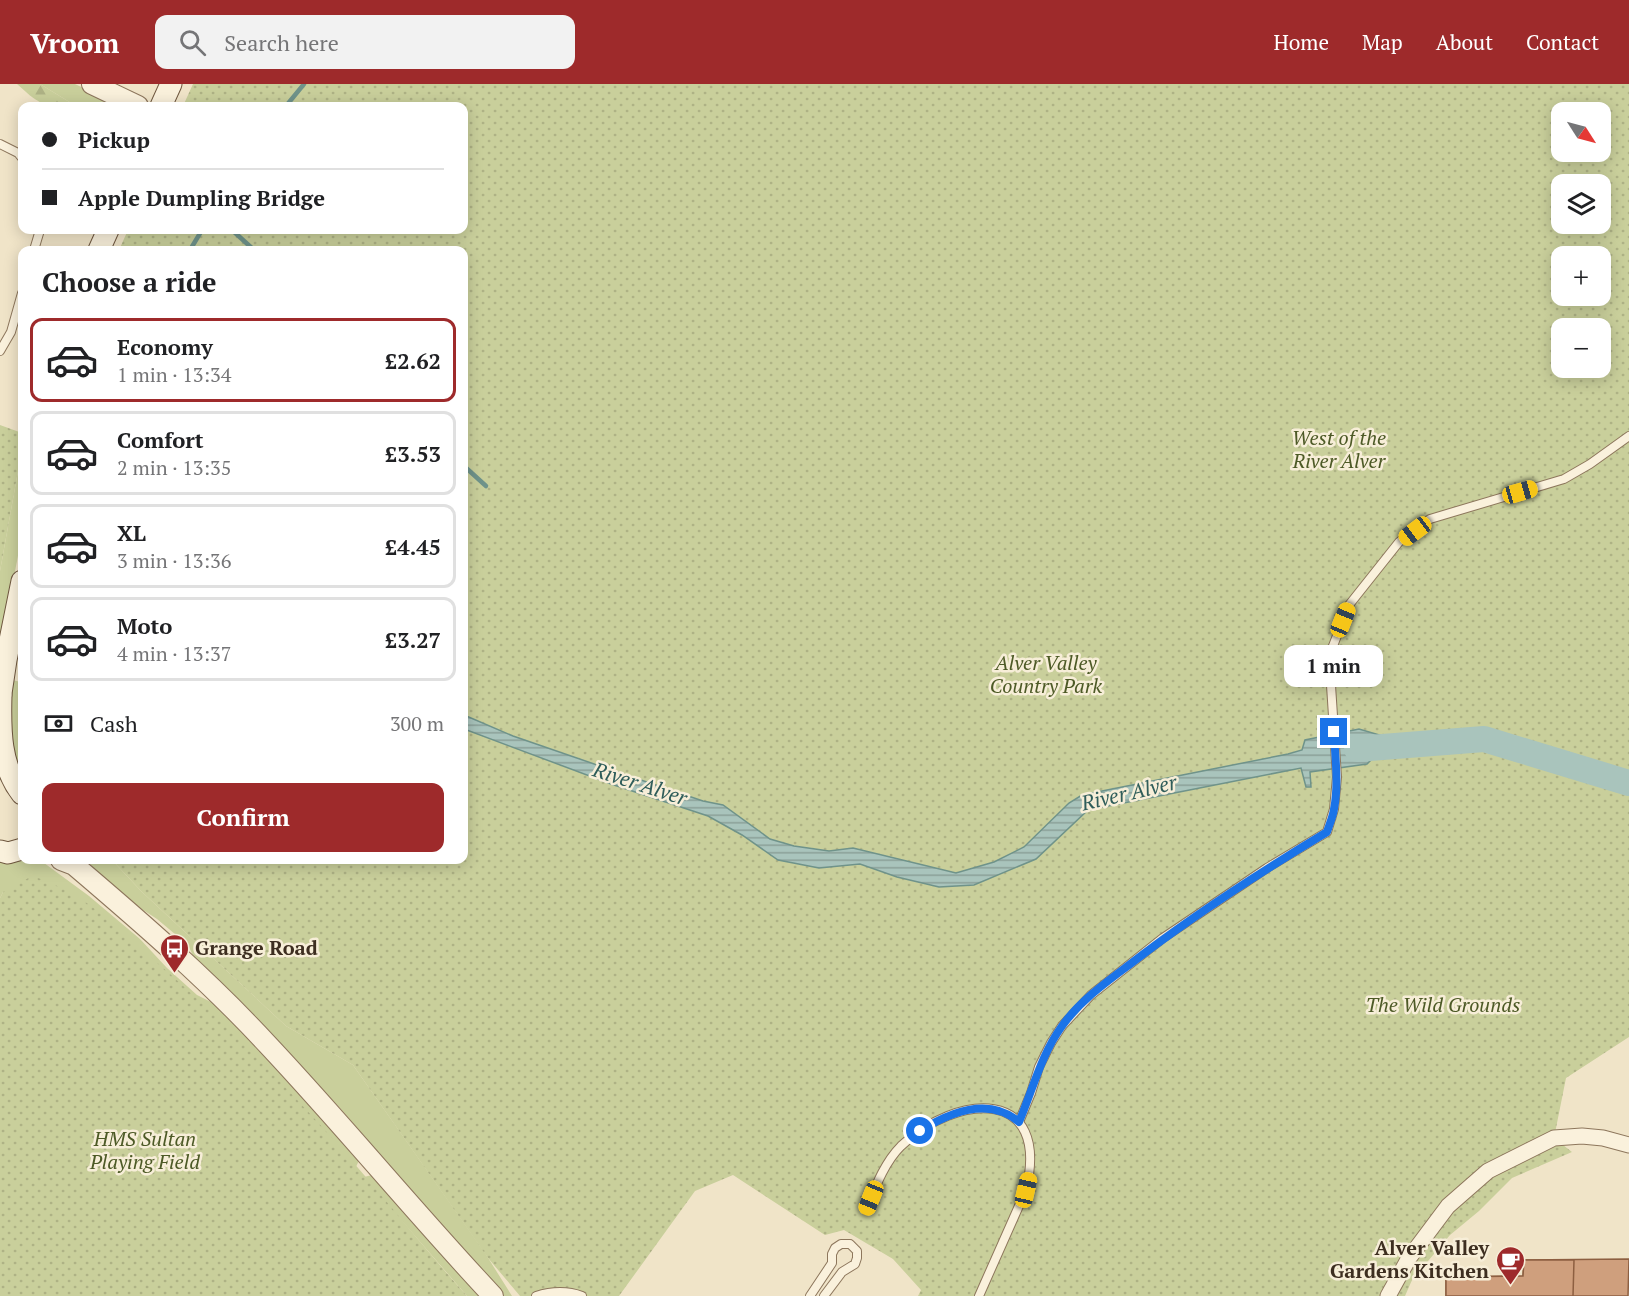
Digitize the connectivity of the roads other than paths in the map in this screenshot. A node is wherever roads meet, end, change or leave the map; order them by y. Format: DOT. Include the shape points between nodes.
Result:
graph roads {
  1 [pos="92,84"];
  2 [pos="171,84"];
  3 [pos="130,102"];
  4 [pos="163,102"];
  5 [pos="0,144"];
  6 [pos="18,153"];
  7 [pos="18,307"];
  8 [pos="0,351"];
  9 [pos="1629,436"];
  10 [pos="18,601"];
  11 [pos="1,695"];
  12 [pos="0,700"];
  13 [pos="18,789"];
  14 [pos="0,791"];
  15 [pos="18,792"];
  16 [pos="70,864"];
  17 [pos="1019,1122"];
  18 [pos="1629,1145"];
  19 [pos="866,1210"];
  20 [pos="493,1296"];
  21 [pos="536,1296"];
  22 [pos="582,1296"];
  23 [pos="810,1296"];
  24 [pos="824,1296"];
  25 [pos="979,1296"];
  26 [pos="1388,1296"];
  1 -- 3 [label="street"];
  2 -- 4 [label="main road"];
  5 -- 6 [label="lane"];
  7 -- 8 [label="lane"];
  9 -- 17 [label="lane" via="1564,479 1430,519 1399,542 1349,605 1331,651 1337,777 1327,832 1163,939 1076,1008 1051,1044"];
  10 -- 11 [label="main road"];
  11 -- 12 [label="main road"];
  11 -- 13 [label="main road" via="2,756"];
  14 -- 15 [label="main road"];
  16 -- 20 [label="street" via="141,922 267,1043"];
  17 -- 19 [label="lane" via="1010,1114 982,1107 943,1117 900,1148 880,1177"];
  17 -- 25 [label="lane" via="1030,1150 1031,1171"];
  18 -- 26 [label="street" via="1582,1136 1554,1138 1488,1171 1448,1206 1409,1258"];
  21 -- 22 [label="lane" via="551,1292"];
  23 -- 24 [label="lane" via="832,1263 835,1248 850,1244 856,1251 856,1261"];
}
